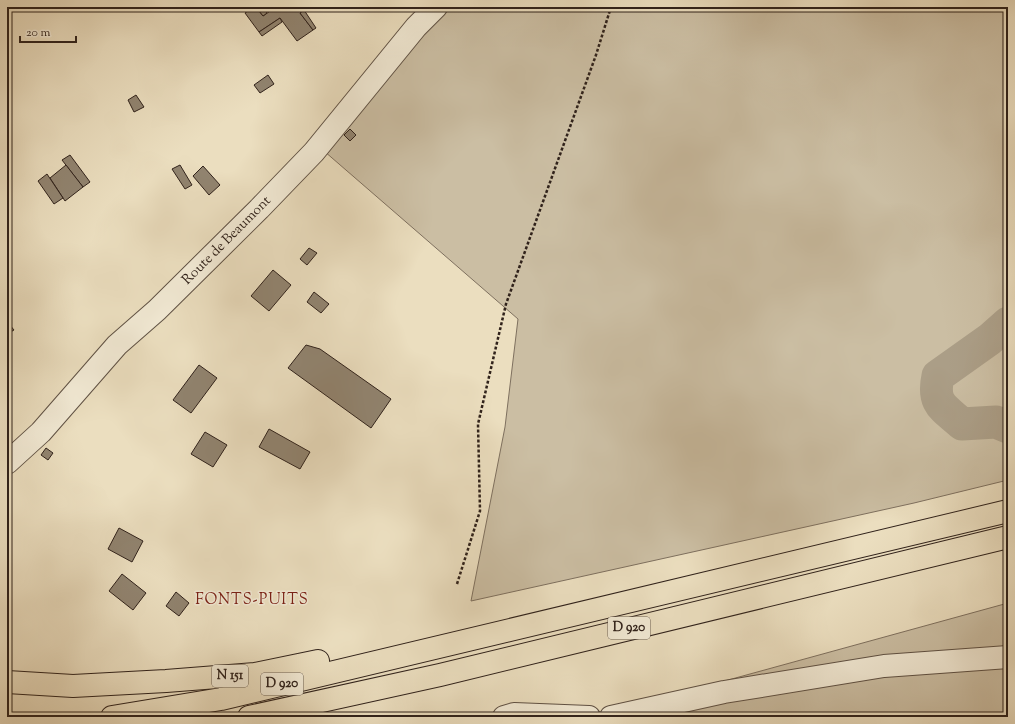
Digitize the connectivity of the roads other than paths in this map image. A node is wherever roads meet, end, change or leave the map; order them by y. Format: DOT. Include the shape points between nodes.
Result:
graph roads {
  1 [pos="436,7"];
  2 [pos="7,463"];
  3 [pos="1008,511"];
  4 [pos="1008,537"];
  5 [pos="450,644"];
  6 [pos="1008,657"];
  7 [pos="7,682"];
  8 [pos="374,690"];
  9 [pos="112,717"];
  10 [pos="249,717"];
  11 [pos="304,717"];
  12 [pos="504,717"];
  13 [pos="589,717"];
  14 [pos="611,717"];
  1 -- 2 [label="street, Route de Beaumont" via="416,27 314,152 157,310 117,346 41,432"];
  3 -- 5 [label="highway, D 920"];
  4 -- 8 [label="highway, D 920"];
  5 -- 7 [label="highway, N 151" via="385,646 255,674 73,686"];
  5 -- 9 [label="highway, D 920" via="221,699"];
  6 -- 14 [label="street" via="884,666 724,692"];
  8 -- 10 [label="highway, D 920"];
  8 -- 11 [label="highway, D 920"];
  12 -- 13 [label="street" via="514,714"];
}
